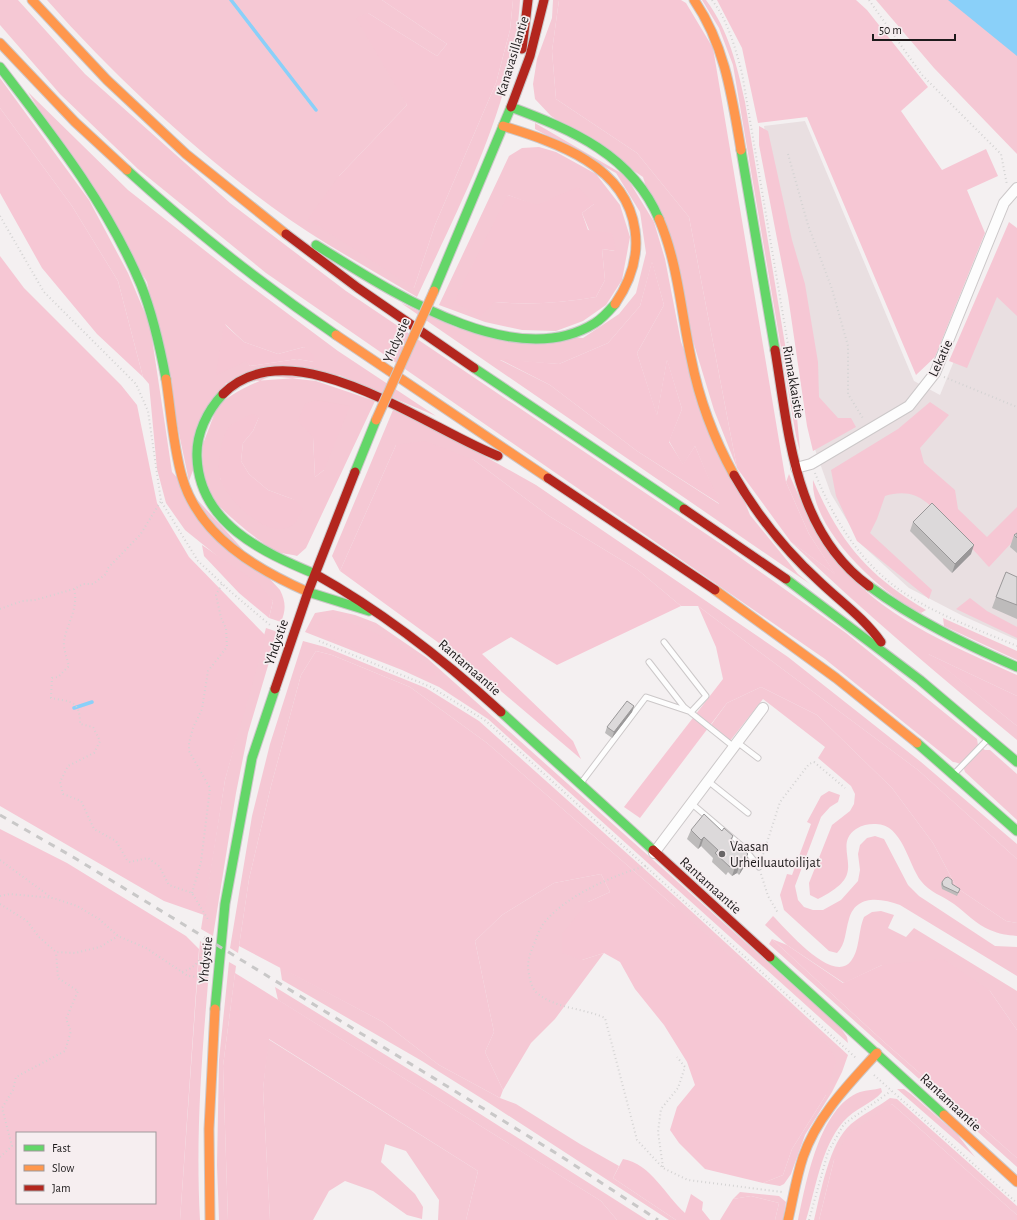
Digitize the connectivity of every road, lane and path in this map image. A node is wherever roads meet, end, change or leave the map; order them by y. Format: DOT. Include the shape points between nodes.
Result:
graph roads {
  1 [pos="32,0"];
  2 [pos="528,0"];
  3 [pos="544,0"];
  4 [pos="694,0"];
  5 [pos="712,0"];
  6 [pos="869,0"];
  7 [pos="0,43"];
  8 [pos="0,67"];
  9 [pos="511,107"];
  10 [pos="504,126"];
  11 [pos="788,154"];
  12 [pos="1017,188"];
  13 [pos="1009,197"];
  14 [pos="242,201"];
  15 [pos="0,216"];
  16 [pos="791,365"];
  17 [pos="935,373"];
  18 [pos="1017,407"];
  19 [pos="870,430"];
  20 [pos="811,464"];
  21 [pos="528,465"];
  22 [pos="796,468"];
  23 [pos="161,501"];
  24 [pos="315,574"];
  25 [pos="222,584"];
  26 [pos="74,589"];
  27 [pos="308,592"];
  28 [pos="0,609"];
  29 [pos="381,614"];
  30 [pos="270,625"];
  31 [pos="319,641"];
  32 [pos="664,642"];
  33 [pos="1017,646"];
  34 [pos="889,655"];
  35 [pos="649,662"];
  36 [pos="1017,667"];
  37 [pos="763,708"];
  38 [pos="691,712"];
  39 [pos="989,738"];
  40 [pos="735,745"];
  41 [pos="758,758"];
  42 [pos="1017,762"];
  43 [pos="953,775"];
  44 [pos="708,781"];
  45 [pos="580,785"];
  46 [pos="845,788"];
  47 [pos="692,803"];
  48 [pos="748,813"];
  49 [pos="1017,831"];
  50 [pos="654,853"];
  51 [pos="0,860"];
  52 [pos="646,866"];
  53 [pos="759,867"];
  54 [pos="192,893"];
  55 [pos="0,896"];
  56 [pos="53,898"];
  57 [pos="0,904"];
  58 [pos="778,913"];
  59 [pos="211,925"];
  60 [pos="118,936"];
  61 [pos="208,938"];
  62 [pos="56,952"];
  63 [pos="182,972"];
  64 [pos="202,977"];
  65 [pos="876,1053"];
  66 [pos="677,1057"];
  67 [pos="865,1066"];
  68 [pos="892,1090"];
  69 [pos="0,1157"];
  70 [pos="663,1168"];
  71 [pos="1017,1182"];
  72 [pos="795,1193"];
  73 [pos="1017,1203"];
  74 [pos="210,1220"];
  75 [pos="788,1220"];
  76 [pos="809,1220"];
  1 -- 14 [label="main road" via="101,75 168,138"];
  2 -- 9 [label="main road, Kanavasillantie" via="526,33"];
  3 -- 9 [label="main road, Kanavasillantie" via="530,56"];
  4 -- 22 [label="main road, Rinnakkaistie" via="715,36 730,84"];
  5 -- 16 [label="path" via="726,23 742,73"];
  6 -- 13 [label="path" via="922,75 1001,154"];
  7 -- 21 [label="main road" via="73,121 148,189 228,254 330,330"];
  8 -- 27 [label="main road, Rantamaantie" via="89,190 123,247 141,285 161,349 180,474 188,496 202,518 222,540 242,556 281,580"];
  9 -- 10 [label="main road, Yhdystie"];
  9 -- 34 [label="main road" via="596,146 624,166 644,190 656,210 668,242 691,360 716,438 734,475 757,513 782,545 873,629"];
  10 -- 14 [label="main road" via="532,135 588,160 619,188 630,206 636,226 636,248 634,267 628,285 604,316 588,327 568,335 530,339 508,336 445,316 406,298"];
  10 -- 24 [label="main road, Yhdystie, bridge" via="376,420"];
  11 -- 19 [label="path" via="808,225 832,289 848,346 848,394"];
  12 -- 13 [label="street, Lekatie"];
  13 -- 17 [label="street, Lekatie" via="1004,203"];
  14 -- 34 [label="main road" via="355,287 720,533"];
  15 -- 23 [label="path" via="44,292 136,384 148,411"];
  17 -- 18 [label="path"];
  17 -- 19 [label="street, Lekatie" via="909,406"];
  19 -- 20 [label="street, Lekatie"];
  20 -- 22 [label="street, Lekatie"];
  20 -- 33 [label="path" via="843,530 854,547 882,575 897,588 930,607"];
  21 -- 24 [label="main road, Rantamaantie" via="492,453 342,382 307,372 285,371 247,377 222,395 203,422 197,439 198,476 215,510 231,527 263,549"];
  21 -- 43 [label="main road" via="693,575 806,655"];
  22 -- 36 [label="main road, Rinnakkaistie" via="805,501 813,518 844,562 868,586 899,610 928,626"];
  23 -- 25 [label="path" via="198,561"];
  23 -- 26 [label="path" via="140,535 108,568 106,574 93,584 83,584"];
  24 -- 27 [label="main road, Yhdystie"];
  24 -- 29 [label="main road, Rantamaantie" via="347,591"];
  25 -- 30 [label="path"];
  25 -- 54 [label="path" via="216,595 226,628 227,647 208,671 202,709 189,743 189,751 210,788 201,862"];
  26 -- 28 [label="path"];
  26 -- 54 [label="path" via="74,610 63,643 68,666 58,677 52,678 51,698 71,702 77,706 80,724 92,727 100,741 94,753 68,766 60,782 63,794 81,801 94,829 116,841 127,860 130,862 148,858 159,866 169,885"];
  27 -- 29 [label="main road, Rantamaantie"];
  27 -- 74 [label="main road, Yhdystie" via="252,758 225,904 215,998 211,1074"];
  29 -- 45 [label="main road, Rantamaantie" via="453,668"];
  31 -- 52 [label="path" via="431,687 486,721"];
  32 -- 38 [label="lane" via="706,696"];
  34 -- 39 [label="main road"];
  35 -- 38 [label="lane" via="684,707"];
  37 -- 40 [label="street"];
  38 -- 40 [label="lane"];
  38 -- 45 [label="lane" via="646,697"];
  39 -- 42 [label="main road"];
  39 -- 43 [label="lane"];
  40 -- 41 [label="lane"];
  40 -- 44 [label="street"];
  43 -- 49 [label="main road"];
  44 -- 47 [label="street"];
  44 -- 48 [label="lane"];
  45 -- 50 [label="main road, Rantamaantie"];
  46 -- 53 [label="path" via="814,762 809,764 780,802"];
  47 -- 50 [label="street"];
  47 -- 53 [label="lane" via="744,848"];
  50 -- 65 [label="main road, Rantamaantie"];
  51 -- 56 [label="path"];
  52 -- 67 [label="path"];
  52 -- 70 [label="path" via="616,875 590,888 543,923 528,957 529,977 537,993 562,1006 592,1012 605,1018 637,1140"];
  53 -- 58 [label="path" via="768,896"];
  54 -- 59 [label="path"];
  55 -- 56 [label="path" via="10,894"];
  56 -- 60 [label="path" via="77,906"];
  57 -- 62 [label="path" via="27,921 39,937"];
  60 -- 62 [label="path" via="100,947 75,953"];
  60 -- 63 [label="path" via="146,948"];
  61 -- 63 [label="path" via="202,957 191,969"];
  62 -- 69 [label="path" via="58,978 78,991 66,1018 71,1031 65,1051 16,1077 14,1090 2,1108 12,1146"];
  63 -- 64 [label="path" via="188,976"];
  65 -- 67 [label="main road"];
  65 -- 71 [label="main road, Rantamaantie"];
  66 -- 70 [label="path" via="685,1067 678,1088 661,1109 658,1132"];
  67 -- 68 [label="path"];
  67 -- 72 [label="main road" via="829,1108 813,1133 805,1150"];
  68 -- 73 [label="path"];
  68 -- 76 [label="path" via="844,1124 828,1152"];
  70 -- 72 [label="path" via="688,1180"];
  72 -- 75 [label="main road"];
}
